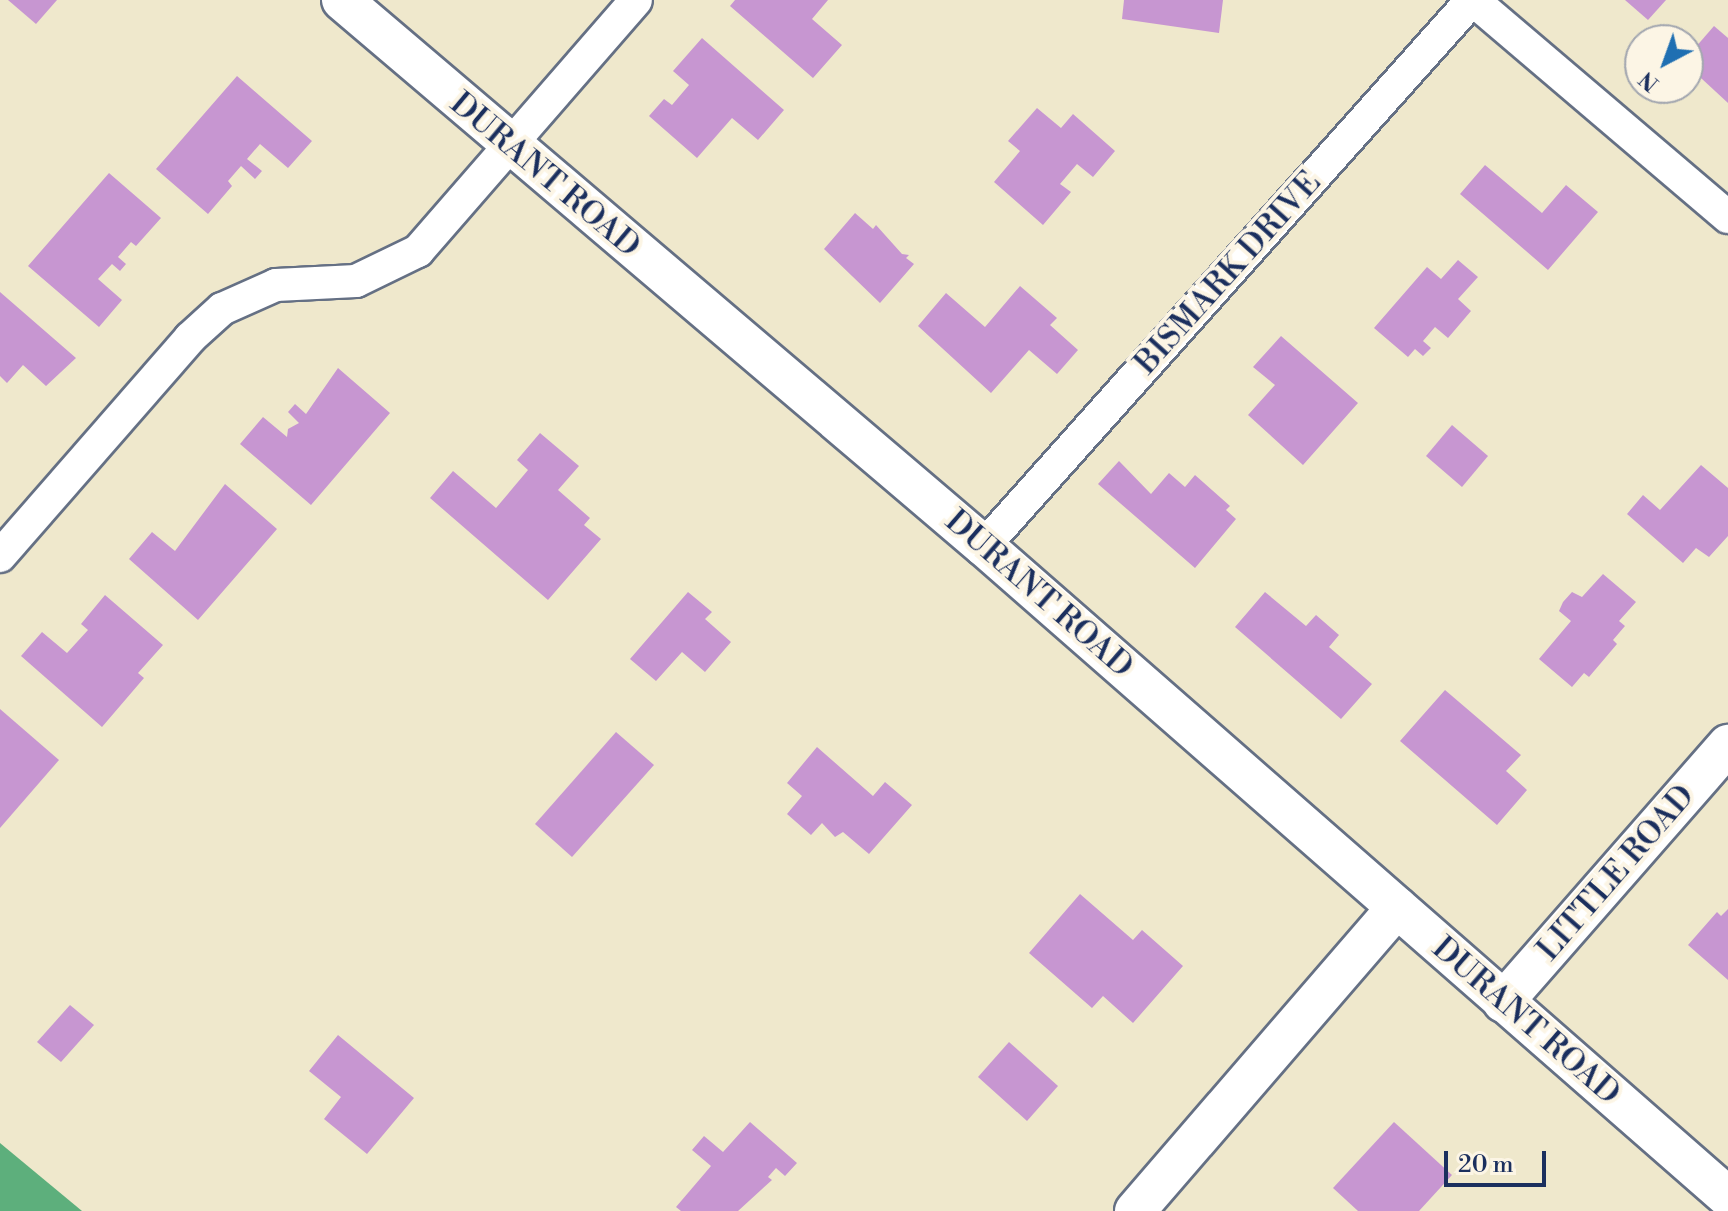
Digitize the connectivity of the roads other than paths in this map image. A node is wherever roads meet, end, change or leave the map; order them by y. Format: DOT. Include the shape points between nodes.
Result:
graph roads {
  1 [pos="342,0"];
  2 [pos="636,0"];
  3 [pos="1472,0"];
  4 [pos="508,145"];
  5 [pos="1728,217"];
  6 [pos="984,546"];
  7 [pos="0,556"];
  8 [pos="1728,745"];
  9 [pos="1397,908"];
  10 [pos="1503,1002"];
  11 [pos="1728,1197"];
  12 [pos="1135,1211"];
  1 -- 4 [label="street, DURANT ROAD"];
  2 -- 4 [label="street"];
  3 -- 5 [label="street"];
  3 -- 6 [label="street, BISMARK DRIVE"];
  4 -- 6 [label="street, DURANT ROAD"];
  4 -- 7 [label="street" via="418,251 356,281 276,285 222,309 190,338"];
  6 -- 9 [label="street, DURANT ROAD"];
  8 -- 10 [label="street, LITTLE ROAD"];
  9 -- 10 [label="street, DURANT ROAD"];
  9 -- 12 [label="street"];
  10 -- 11 [label="street, DURANT ROAD"];
}
